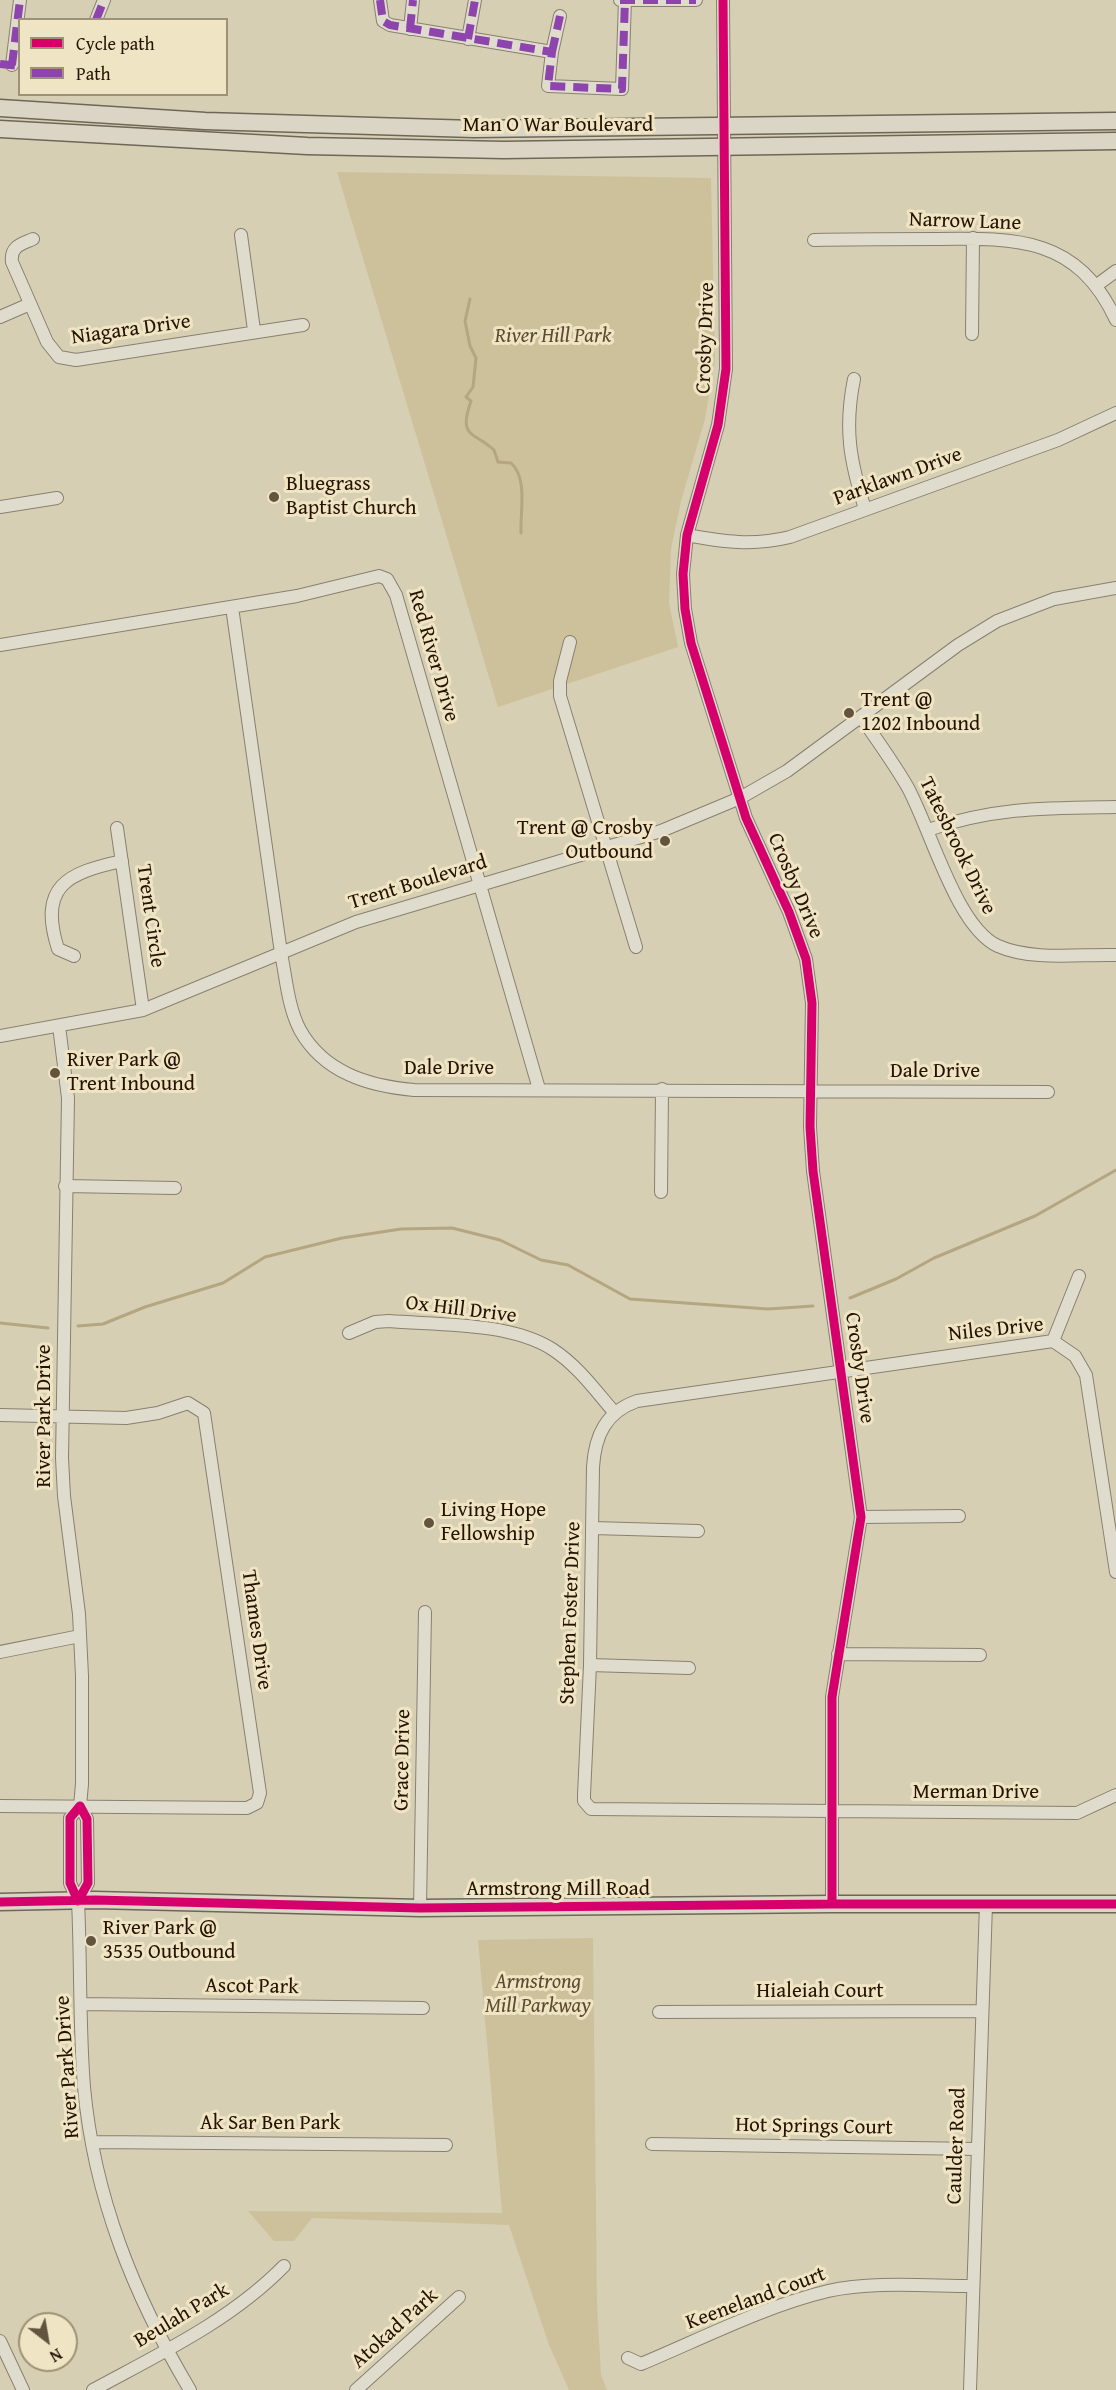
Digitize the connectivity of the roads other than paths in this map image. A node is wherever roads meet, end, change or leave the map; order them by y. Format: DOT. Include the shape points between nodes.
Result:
graph roads {
  1 [pos="21,0"];
  2 [pos="104,0"];
  3 [pos="380,0"];
  4 [pos="413,0"];
  5 [pos="475,0"];
  6 [pos="620,0"];
  7 [pos="625,0"];
  8 [pos="696,0"];
  9 [pos="723,0"];
  10 [pos="560,16"];
  11 [pos="97,18"];
  12 [pos="410,29"];
  13 [pos="468,39"];
  14 [pos="552,52"];
  15 [pos="10,65"];
  16 [pos="0,108"];
  17 [pos="1116,120"];
  18 [pos="725,126"];
  19 [pos="0,129"];
  20 [pos="1116,141"];
  21 [pos="724,147"];
  22 [pos="241,234"];
  23 [pos="973,238"];
  24 [pos="33,239"];
  25 [pos="814,240"];
  26 [pos="1116,272"];
  27 [pos="1097,285"];
  28 [pos="30,304"];
  29 [pos="0,317"];
  30 [pos="1116,320"];
  31 [pos="303,325"];
  32 [pos="254,330"];
  33 [pos="972,334"];
  34 [pos="854,379"];
  35 [pos="1116,413"];
  36 [pos="57,498"];
  37 [pos="0,507"];
  38 [pos="865,509"];
  39 [pos="687,535"];
  40 [pos="1116,588"];
  41 [pos="232,607"];
  42 [pos="570,642"];
  43 [pos="0,645"];
  44 [pos="861,717"];
  45 [pos="740,798"];
  46 [pos="1116,807"];
  47 [pos="117,828"];
  48 [pos="928,830"];
  49 [pos="606,846"];
  50 [pos="122,861"];
  51 [pos="479,884"];
  52 [pos="636,947"];
  53 [pos="281,953"];
  54 [pos="1116,955"];
  55 [pos="74,956"];
  56 [pos="143,1010"];
  57 [pos="58,1026"];
  58 [pos="0,1036"];
  59 [pos="539,1089"];
  60 [pos="662,1089"];
  61 [pos="812,1090"];
  62 [pos="1048,1092"];
  63 [pos="65,1186"];
  64 [pos="175,1188"];
  65 [pos="661,1192"];
  66 [pos="1078,1276"];
  67 [pos="349,1333"];
  68 [pos="1053,1341"];
  69 [pos="841,1370"];
  70 [pos="614,1412"];
  71 [pos="0,1415"];
  72 [pos="62,1416"];
  73 [pos="959,1516"];
  74 [pos="861,1517"];
  75 [pos="593,1528"];
  76 [pos="698,1531"];
  77 [pos="1116,1572"];
  78 [pos="425,1612"];
  79 [pos="80,1636"];
  80 [pos="0,1652"];
  81 [pos="838,1654"];
  82 [pos="980,1655"];
  83 [pos="590,1665"];
  84 [pos="689,1668"];
  85 [pos="1116,1795"];
  86 [pos="0,1806"];
  87 [pos="80,1806"];
  88 [pos="832,1812"];
  89 [pos="78,1901"];
  90 [pos="0,1902"];
  91 [pos="832,1904"];
  92 [pos="986,1904"];
  93 [pos="1116,1904"];
  94 [pos="420,1908"];
  95 [pos="81,2004"];
  96 [pos="423,2008"];
  97 [pos="981,2011"];
  98 [pos="659,2012"];
  99 [pos="93,2142"];
  100 [pos="652,2144"];
  101 [pos="446,2145"];
  102 [pos="977,2148"];
  103 [pos="284,2266"];
  104 [pos="973,2286"];
  105 [pos="459,2297"];
  106 [pos="0,2342"];
  107 [pos="167,2350"];
  108 [pos="628,2358"];
  109 [pos="23,2390"];
  110 [pos="93,2390"];
  111 [pos="190,2390"];
  112 [pos="356,2390"];
  113 [pos="970,2390"];
  1 -- 15 [label="street"];
  2 -- 11 [label="street"];
  3 -- 12 [label="street" via="384,21 390,26"];
  4 -- 12 [label="street"];
  5 -- 13 [label="street"];
  6 -- 7 [label="street"];
  7 -- 8 [label="street"];
  7 -- 14 [label="street" via="622,90 548,86"];
  9 -- 18 [label="street, Crosby Drive"];
  10 -- 14 [label="street"];
  12 -- 13 [label="street"];
  13 -- 14 [label="street"];
  16 -- 18 [label="main road, Man O War Boulevard" via="378,127"];
  17 -- 18 [label="main road, Man O War Boulevard"];
  18 -- 21 [label="street, Crosby Drive"];
  19 -- 21 [label="main road, Man O War Boulevard" via="307,146 504,150"];
  20 -- 21 [label="main road, Man O War Boulevard"];
  21 -- 39 [label="street, Crosby Drive" via="724,392"];
  22 -- 32 [label="street"];
  23 -- 25 [label="street, Narrow Lane"];
  23 -- 27 [label="street, Narrow Lane" via="1018,240 1044,247 1073,262"];
  23 -- 33 [label="street"];
  24 -- 28 [label="street, Niagara Drive" via="15,247 11,254"];
  26 -- 27 [label="street"];
  27 -- 30 [label="street, Narrow Lane"];
  28 -- 29 [label="street"];
  28 -- 32 [label="street, Niagara Drive" via="53,351 67,360"];
  31 -- 32 [label="street, Niagara Drive"];
  34 -- 38 [label="street" via="848,442"];
  35 -- 38 [label="street, Parklawn Drive" via="1058,440"];
  36 -- 37 [label="street"];
  38 -- 39 [label="street, Parklawn Drive" via="770,542 731,544"];
  39 -- 45 [label="street, Crosby Drive" via="683,574 687,623"];
  40 -- 44 [label="street, Trent Boulevard" via="1053,598 997,621"];
  41 -- 43 [label="street, Red River Drive"];
  41 -- 51 [label="street, Red River Drive" via="314,593 379,576 387,579 396,594"];
  41 -- 53 [label="street, Dale Drive"];
  42 -- 49 [label="street" via="560,696"];
  44 -- 45 [label="street, Trent Boulevard" via="787,771"];
  44 -- 48 [label="street, Tatesbrook Drive" via="906,786"];
  45 -- 49 [label="street, Trent Boulevard" via="661,831"];
  45 -- 61 [label="street, Crosby Drive" via="806,959 812,1003"];
  46 -- 48 [label="street" via="1000,811"];
  47 -- 50 [label="street, Trent Circle"];
  48 -- 54 [label="street, Tatesbrook Drive" via="972,926 983,937 1018,953"];
  49 -- 51 [label="street, Trent Boulevard"];
  49 -- 52 [label="street"];
  50 -- 55 [label="street" via="86,869 57,890 51,903 55,939 58,949"];
  50 -- 56 [label="street, Trent Circle"];
  51 -- 53 [label="street, Trent Boulevard" via="356,922"];
  51 -- 59 [label="street, Red River Drive"];
  53 -- 56 [label="street, Trent Boulevard"];
  53 -- 59 [label="street, Dale Drive" via="300,1029 324,1059 351,1077 414,1090"];
  56 -- 57 [label="street, Trent Boulevard"];
  57 -- 58 [label="street, Trent Boulevard"];
  57 -- 63 [label="street, River Park Drive" via="69,1098"];
  59 -- 60 [label="street, Dale Drive"];
  60 -- 61 [label="street, Dale Drive"];
  60 -- 65 [label="street"];
  61 -- 62 [label="street, Dale Drive"];
  61 -- 69 [label="street, Crosby Drive" via="813,1171"];
  63 -- 64 [label="street"];
  63 -- 72 [label="street, River Park Drive"];
  66 -- 68 [label="street"];
  67 -- 70 [label="street, Ox Hill Drive" via="375,1322 389,1321 514,1334 534,1340 562,1357"];
  68 -- 69 [label="street, Niles Drive"];
  68 -- 77 [label="street, Niles Drive" via="1075,1356 1086,1376"];
  69 -- 70 [label="street" via="637,1401"];
  69 -- 74 [label="street, Crosby Drive"];
  70 -- 75 [label="street, Stephen Foster Drive" via="597,1439 594,1452"];
  71 -- 72 [label="street, Thames Drive"];
  72 -- 79 [label="street, River Park Drive" via="64,1496"];
  72 -- 87 [label="street, Thames Drive" via="142,1416 188,1403 204,1413 260,1793 257,1803 248,1808"];
  73 -- 74 [label="street"];
  74 -- 81 [label="street, Crosby Drive"];
  75 -- 76 [label="street"];
  75 -- 83 [label="street, Stephen Foster Drive"];
  78 -- 94 [label="street, Grace Drive"];
  79 -- 80 [label="street"];
  79 -- 87 [label="street, River Park Drive"];
  81 -- 82 [label="street"];
  81 -- 88 [label="street, Crosby Drive" via="831,1714"];
  83 -- 84 [label="street"];
  83 -- 88 [label="street, Stephen Foster Drive" via="584,1801 591,1809"];
  85 -- 88 [label="street, Merman Drive" via="1077,1813"];
  86 -- 87 [label="street, Thames Drive"];
  87 -- 89 [label="street, River Park Drive" via="87,1819 88,1883"];
  88 -- 91 [label="street, Crosby Drive"];
  89 -- 90 [label="main road, Armstrong Mill Road"];
  89 -- 94 [label="main road, Armstrong Mill Road"];
  89 -- 95 [label="street, River Park Drive"];
  91 -- 92 [label="main road, Armstrong Mill Road"];
  91 -- 94 [label="main road, Armstrong Mill Road"];
  92 -- 93 [label="main road, Armstrong Mill Road"];
  92 -- 97 [label="street, Caulder Road"];
  95 -- 96 [label="street, Ascot Park"];
  95 -- 99 [label="street, River Park Drive" via="84,2090"];
  97 -- 98 [label="street, Hialeiah Court"];
  97 -- 102 [label="street, Caulder Road"];
  99 -- 101 [label="street, Ak Sar Ben Park"];
  99 -- 107 [label="street, River Park Drive" via="104,2199 120,2249"];
  100 -- 102 [label="street, Hot Springs Court"];
  102 -- 104 [label="street, Caulder Road"];
  103 -- 107 [label="street, Beulah Park" via="235,2309"];
  104 -- 108 [label="street, Keeneland Court" via="829,2290 641,2364"];
  104 -- 113 [label="street, Caulder Road"];
  105 -- 112 [label="street, Atokad Park"];
  106 -- 109 [label="street"];
  107 -- 110 [label="street, Beulah Park"];
  107 -- 111 [label="street, River Park Drive"];
}
